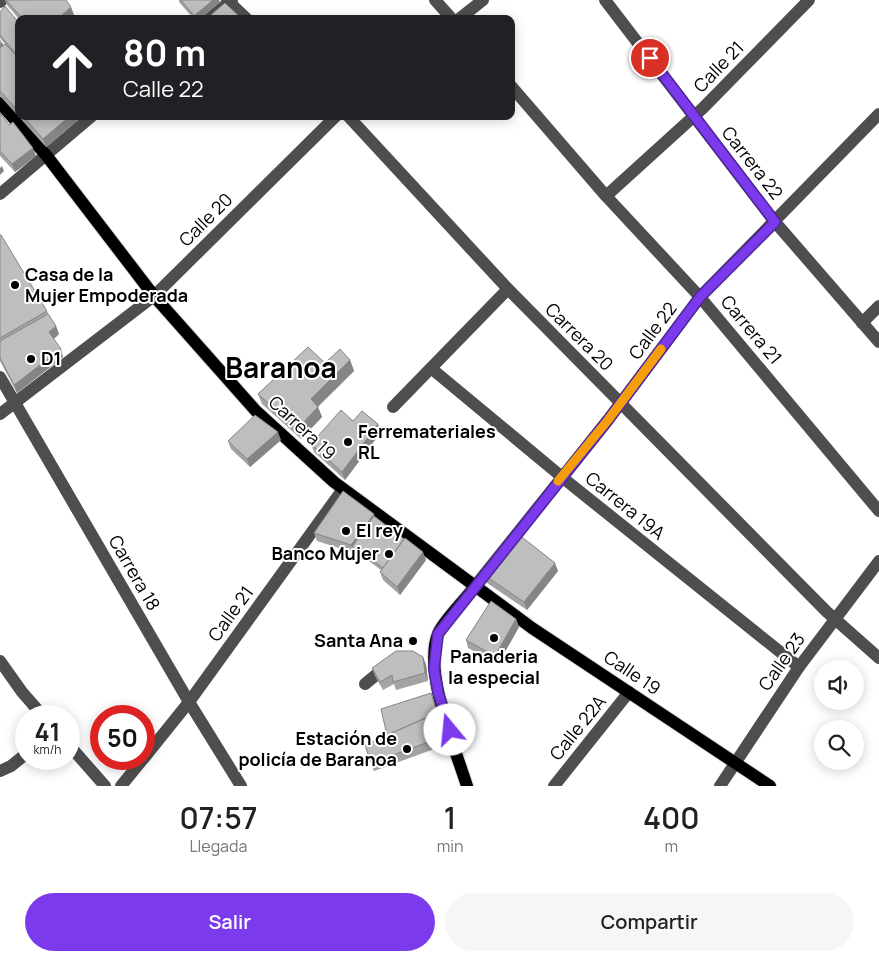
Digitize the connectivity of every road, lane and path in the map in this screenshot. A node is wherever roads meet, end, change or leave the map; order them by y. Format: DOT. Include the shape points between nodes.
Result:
graph roads {
  1 [pos="436,0"];
  2 [pos="483,0"];
  3 [pos="605,0"];
  4 [pos="809,0"];
  5 [pos="230,1"];
  6 [pos="214,15"];
  7 [pos="243,15"];
  8 [pos="449,15"];
  9 [pos="464,15"];
  10 [pos="515,91"];
  11 [pos="0,103"];
  12 [pos="879,114"];
  13 [pos="694,117"];
  14 [pos="15,120"];
  15 [pos="15,120"];
  16 [pos="87,120"];
  17 [pos="332,120"];
  18 [pos="352,120"];
  19 [pos="46,155"];
  20 [pos="0,194"];
  21 [pos="606,196"];
  22 [pos="775,222"];
  23 [pos="508,289"];
  24 [pos="154,296"];
  25 [pos="700,297"];
  26 [pos="879,306"];
  27 [pos="862,323"];
  28 [pos="879,342"];
  29 [pos="432,369"];
  30 [pos="0,377"];
  31 [pos="620,403"];
  32 [pos="14,404"];
  33 [pos="393,407"];
  34 [pos="0,414"];
  35 [pos="561,477"];
  36 [pos="343,489"];
  37 [pos="879,511"];
  38 [pos="879,561"];
  39 [pos="476,586"];
  40 [pos="834,619"];
  41 [pos="879,658"];
  42 [pos="399,659"];
  43 [pos="0,661"];
  44 [pos="421,662"];
  45 [pos="799,667"];
  46 [pos="434,669"];
  47 [pos="365,684"];
  48 [pos="629,692"];
  49 [pos="189,702"];
  50 [pos="33,705"];
  51 [pos="155,743"];
  52 [pos="80,758"];
  53 [pos="15,763"];
  54 [pos="735,764"];
  55 [pos="134,770"];
  56 [pos="0,771"];
  57 [pos="105,786"];
  58 [pos="121,786"];
  59 [pos="241,786"];
  60 [pos="467,786"];
  61 [pos="554,786"];
  62 [pos="720,786"];
  63 [pos="769,786"];
  1 -- 8 [label="street"];
  2 -- 9 [label="street"];
  3 -- 13 [label="street, Carrera 22"];
  4 -- 13 [label="street, Calle 21"];
  5 -- 6 [label="street"];
  5 -- 7 [label="street"];
  10 -- 21 [label="street, Carrera 21"];
  11 -- 14 [label="main road, Carrera 19"];
  12 -- 22 [label="street, Calle 22"];
  13 -- 21 [label="street, Calle 21"];
  13 -- 22 [label="street, Carrera 22"];
  15 -- 19 [label="main road, Carrera 19"];
  16 -- 19 [label="street"];
  17 -- 24 [label="street, Calle 20"];
  18 -- 23 [label="street, Carrera 20"];
  19 -- 20 [label="street"];
  19 -- 24 [label="main road, Carrera 19"];
  21 -- 25 [label="street, Carrera 21"];
  22 -- 25 [label="street, Calle 22"];
  22 -- 27 [label="street, Carrera 22"];
  23 -- 29 [label="street"];
  23 -- 31 [label="street, Carrera 20"];
  24 -- 32 [label="street, Calle 20"];
  24 -- 36 [label="main road, Carrera 19" via="256,411"];
  25 -- 31 [label="street, Calle 22"];
  25 -- 37 [label="street, Carrera 21"];
  26 -- 27 [label="street"];
  27 -- 28 [label="street, Carrera 22"];
  29 -- 33 [label="street" via="423,374"];
  29 -- 35 [label="street, Carrera 19A"];
  30 -- 32 [label="street, Carrera 18"];
  31 -- 35 [label="street, Calle 22"];
  31 -- 40 [label="street, Carrera 20"];
  32 -- 34 [label="street, Calle 20"];
  32 -- 49 [label="street, Carrera 18"];
  35 -- 39 [label="street, Calle 22"];
  35 -- 45 [label="street, Carrera 19A"];
  36 -- 39 [label="main road, Carrera 19"];
  36 -- 49 [label="street, Calle 21"];
  38 -- 40 [label="street, Calle 23"];
  39 -- 46 [label="main road" via="438,634"];
  39 -- 48 [label="main road, Calle 19" via="532,628"];
  40 -- 41 [label="street, Carrera 20"];
  40 -- 45 [label="street, Calle 23"];
  42 -- 47 [label="street"];
  43 -- 50 [label="street"];
  44 -- 46 [label="street"];
  45 -- 54 [label="street, Calle 23"];
  46 -- 60 [label="main road"];
  48 -- 54 [label="main road, Calle 19"];
  48 -- 61 [label="street, Calle 22A"];
  49 -- 51 [label="street, Calle 21"];
  49 -- 59 [label="street, Carrera 18"];
  52 -- 57 [label="street"];
  53 -- 56 [label="street"];
  54 -- 62 [label="street, Calle 23"];
  54 -- 63 [label="main road, Calle 19"];
  55 -- 58 [label="street, Calle 21"];
}
